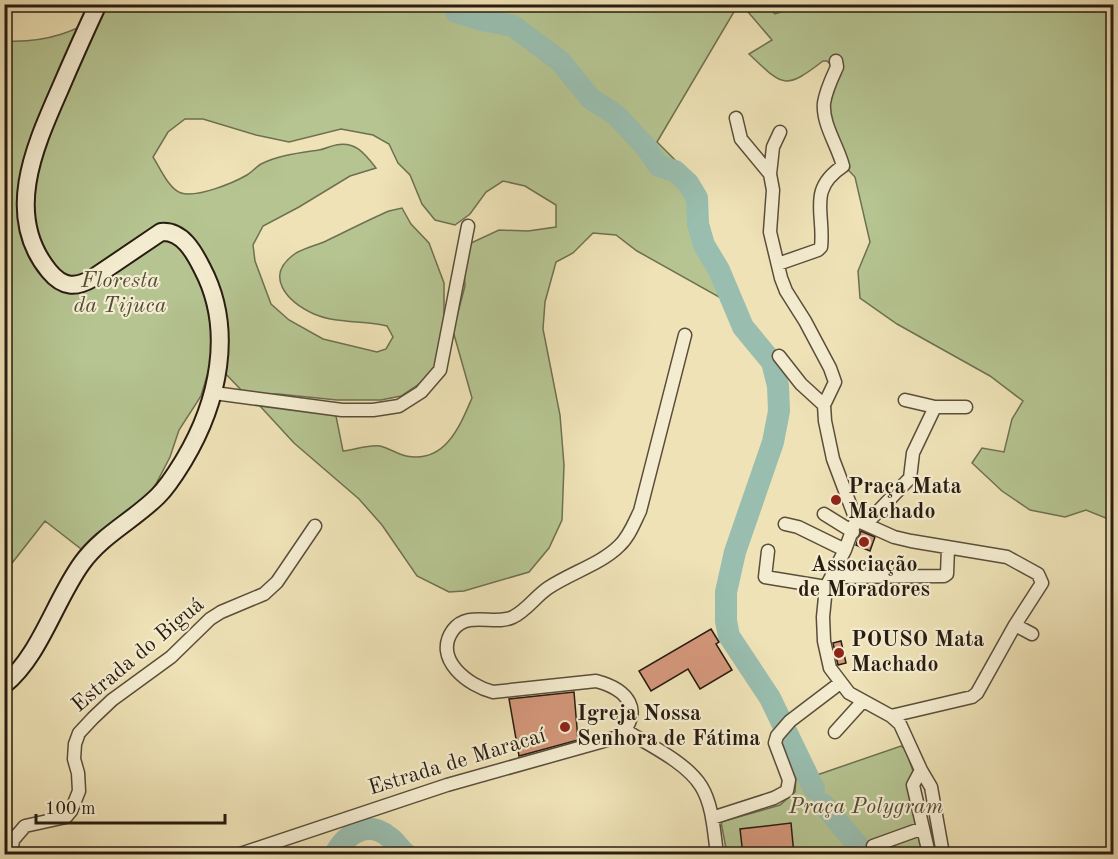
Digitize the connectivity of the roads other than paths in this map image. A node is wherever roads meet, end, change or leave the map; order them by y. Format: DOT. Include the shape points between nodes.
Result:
graph roads {
  1 [pos="98,4"];
  2 [pos="836,61"];
  3 [pos="736,118"];
  4 [pos="780,132"];
  5 [pos="770,174"];
  6 [pos="468,226"];
  7 [pos="778,264"];
  8 [pos="685,335"];
  9 [pos="779,356"];
  10 [pos="214,393"];
  11 [pos="905,400"];
  12 [pos="824,405"];
  13 [pos="935,407"];
  14 [pos="966,407"];
  15 [pos="824,514"];
  16 [pos="785,524"];
  17 [pos="315,526"];
  18 [pos="858,526"];
  19 [pos="845,550"];
  20 [pos="768,551"];
  21 [pos="948,553"];
  22 [pos="831,580"];
  23 [pos="1015,625"];
  24 [pos="1032,634"];
  25 [pos="840,683"];
  26 [pos="4,685"];
  27 [pos="863,701"];
  28 [pos="891,716"];
  29 [pos="625,730"];
  30 [pos="835,732"];
  31 [pos="921,770"];
  32 [pos="712,818"];
  33 [pos="923,828"];
  34 [pos="873,846"];
  35 [pos="11,855"];
  36 [pos="240,855"];
  37 [pos="717,855"];
  38 [pos="929,855"];
  39 [pos="943,855"];
  1 -- 10 [label="street" via="34,152 27,178 29,230 40,260 54,277 74,286 93,278 161,232 178,235 196,256 214,296 220,344"];
  2 -- 7 [label="street" via="824,103 843,166 824,182 818,211 822,242 818,250"];
  3 -- 5 [label="street" via="741,139"];
  4 -- 5 [label="street" via="773,147"];
  5 -- 7 [label="street" via="770,232"];
  6 -- 10 [label="street" via="440,370 421,393 399,406 373,410 342,410"];
  7 -- 12 [label="street" via="786,291 833,374 835,382"];
  8 -- 29 [label="street" via="640,511 627,537 608,554 547,589 512,618 468,620 454,630 449,640 452,665 481,689 493,692 596,681 610,684 630,703 632,717"];
  9 -- 12 [label="street"];
  10 -- 26 [label="street" via="201,431 168,486 92,551 67,587 23,667"];
  11 -- 13 [label="street"];
  12 -- 18 [label="street" via="833,459"];
  13 -- 14 [label="street"];
  13 -- 18 [label="street" via="913,453 910,478"];
  15 -- 18 [label="street"];
  16 -- 19 [label="street"];
  17 -- 35 [label="street, Estrada do Biguá" via="277,582 264,594 210,619 158,668 112,700 79,733 74,751 79,790 71,811 66,817 25,825 14,840"];
  18 -- 19 [label="street"];
  18 -- 21 [label="street"];
  19 -- 22 [label="street"];
  20 -- 22 [label="street" via="765,575"];
  21 -- 22 [label="street" via="944,576"];
  21 -- 23 [label="street" via="1007,557 1038,574 1042,583"];
  22 -- 25 [label="street" via="823,617 824,641 830,668"];
  23 -- 24 [label="street"];
  23 -- 28 [label="street" via="972,697"];
  25 -- 27 [label="street"];
  25 -- 32 [label="street" via="780,732 775,743 789,780 787,790"];
  27 -- 28 [label="street"];
  27 -- 30 [label="street"];
  28 -- 31 [label="street" via="900,724"];
  29 -- 32 [label="street" via="687,770 701,786"];
  29 -- 36 [label="street, Estrada de Maracaí" via="618,736 447,785"];
  31 -- 33 [label="street" via="913,785"];
  31 -- 39 [label="street" via="933,795"];
  32 -- 37 [label="street"];
  33 -- 34 [label="street"];
  33 -- 38 [label="street"];
}
